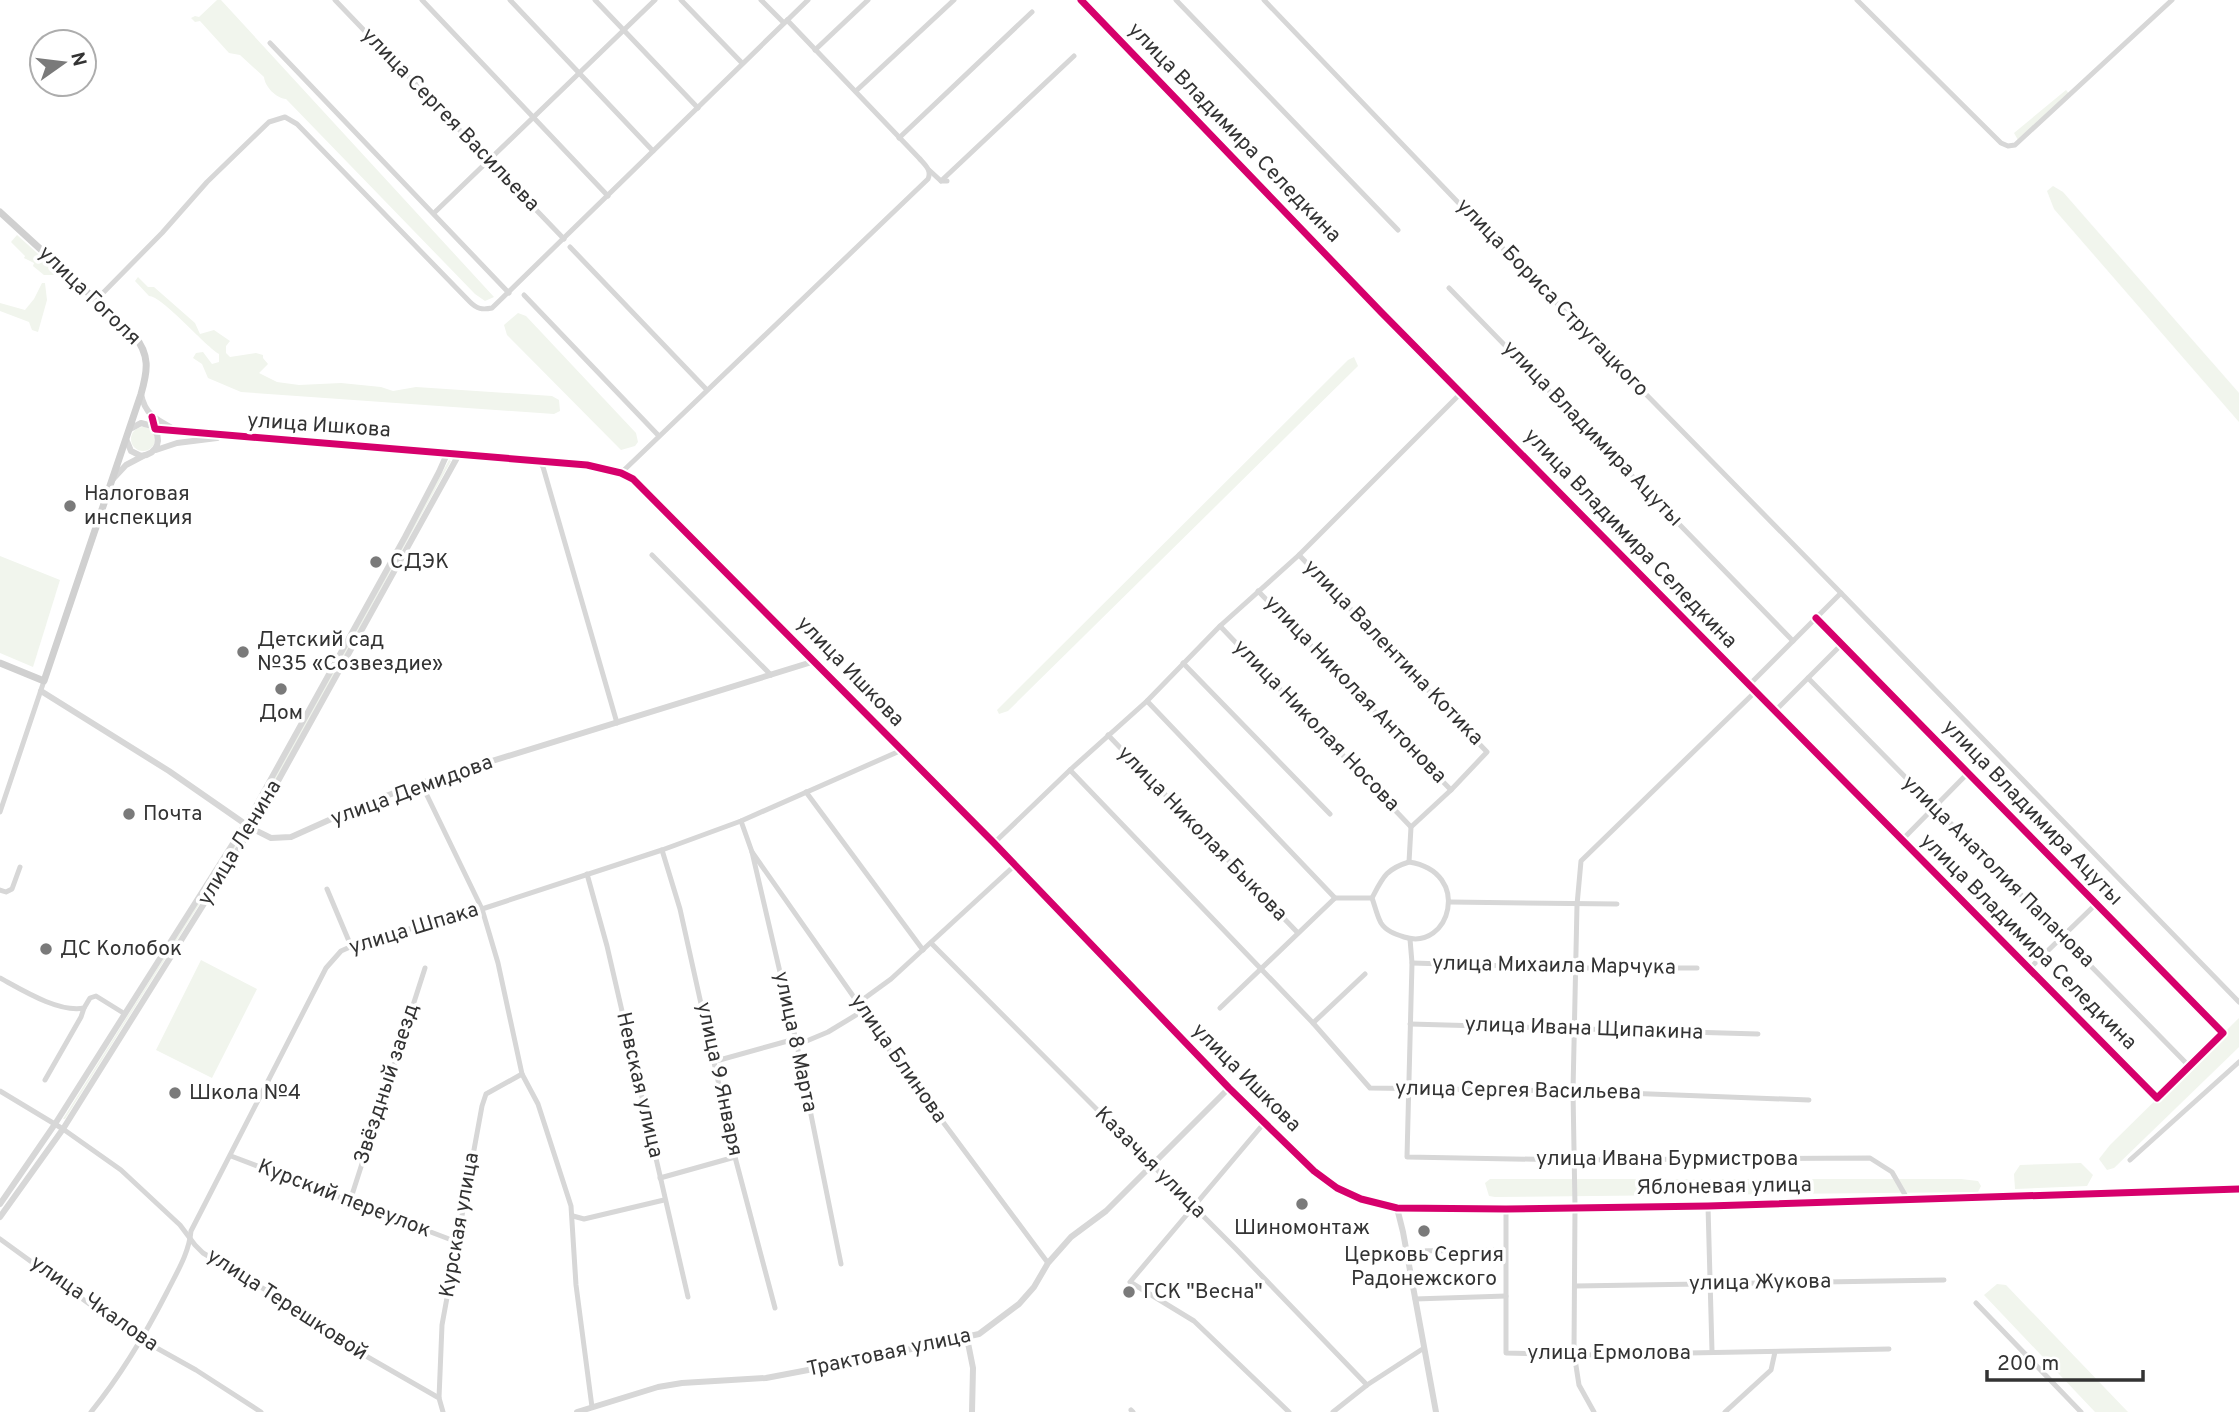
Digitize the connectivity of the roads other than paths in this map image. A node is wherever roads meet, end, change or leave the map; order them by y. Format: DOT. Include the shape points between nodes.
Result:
graph roads {
  1 [pos="335,0"];
  2 [pos="422,0"];
  3 [pos="510,0"];
  4 [pos="595,0"];
  5 [pos="656,0"];
  6 [pos="681,0"];
  7 [pos="761,0"];
  8 [pos="808,0"];
  9 [pos="868,0"];
  10 [pos="954,0"];
  11 [pos="1081,0"];
  12 [pos="1176,0"];
  13 [pos="1265,0"];
  14 [pos="1857,0"];
  15 [pos="2172,0"];
  16 [pos="1031,12"];
  17 [pos="786,21"];
  18 [pos="624,31"];
  19 [pos="270,43"];
  20 [pos="815,50"];
  21 [pos="1074,55"];
  22 [pos="742,64"];
  23 [pos="579,74"];
  24 [pos="856,91"];
  25 [pos="698,108"];
  26 [pos="535,117"];
  27 [pos="899,138"];
  28 [pos="653,151"];
  29 [pos="488,160"];
  30 [pos="929,170"];
  31 [pos="608,196"];
  32 [pos="0,212"];
  33 [pos="434,213"];
  34 [pos="1398,230"];
  35 [pos="564,239"];
  36 [pos="570,247"];
  37 [pos="1449,288"];
  38 [pos="509,293"];
  39 [pos="524,295"];
  40 [pos="96,300"];
  41 [pos="706,389"];
  42 [pos="1461,393"];
  43 [pos="141,394"];
  44 [pos="152,417"];
  45 [pos="155,429"];
  46 [pos="176,430"];
  47 [pos="127,434"];
  48 [pos="659,435"];
  49 [pos="235,437"];
  50 [pos="155,450"];
  51 [pos="447,454"];
  52 [pos="144,456"];
  53 [pos="458,456"];
  54 [pos="538,461"];
  55 [pos="621,473"];
  56 [pos="110,484"];
  57 [pos="652,555"];
  58 [pos="1299,555"];
  59 [pos="1258,591"];
  60 [pos="1841,593"];
  61 [pos="1816,618"];
  62 [pos="1220,626"];
  63 [pos="1793,641"];
  64 [pos="1842,644"];
  65 [pos="815,661"];
  66 [pos="0,663"];
  67 [pos="1183,663"];
  68 [pos="771,675"];
  69 [pos="1808,678"];
  70 [pos="44,681"];
  71 [pos="1749,685"];
  72 [pos="41,691"];
  73 [pos="1755,692"];
  74 [pos="1147,701"];
  75 [pos="1775,711"];
  76 [pos="617,723"];
  77 [pos="1108,735"];
  78 [pos="902,750"];
  79 [pos="1070,770"];
  80 [pos="1968,773"];
  81 [pos="421,783"];
  82 [pos="1451,790"];
  83 [pos="806,792"];
  84 [pos="1934,807"];
  85 [pos="0,812"];
  86 [pos="1330,814"];
  87 [pos="741,821"];
  88 [pos="248,826"];
  89 [pos="1411,827"];
  90 [pos="1902,840"];
  91 [pos="994,843"];
  92 [pos="662,850"];
  93 [pos="752,852"];
  94 [pos="1409,862"];
  95 [pos="1014,866"];
  96 [pos="20,867"];
  97 [pos="587,874"];
  98 [pos="327,889"];
  99 [pos="0,890"];
  100 [pos="1335,898"];
  101 [pos="1372,898"];
  102 [pos="1450,902"];
  103 [pos="1618,904"];
  104 [pos="2096,904"];
  105 [pos="1577,905"];
  106 [pos="482,909"];
  107 [pos="1297,932"];
  108 [pos="2062,937"];
  109 [pos="1410,939"];
  110 [pos="931,943"];
  111 [pos="351,946"];
  112 [pos="923,950"];
  113 [pos="1412,963"];
  114 [pos="425,968"];
  115 [pos="1575,968"];
  116 [pos="1697,968"];
  117 [pos="2029,968"];
  118 [pos="1259,969"];
  119 [pos="1365,974"];
  120 [pos="0,978"];
  121 [pos="2239,1002"];
  122 [pos="858,1003"];
  123 [pos="84,1008"];
  124 [pos="1220,1008"];
  125 [pos="862,1012"];
  126 [pos="125,1014"];
  127 [pos="1313,1023"];
  128 [pos="1410,1024"];
  129 [pos="1574,1029"];
  130 [pos="1758,1034"];
  131 [pos="796,1042"];
  132 [pos="716,1061"];
  133 [pos="2239,1062"];
  134 [pos="2189,1066"];
  135 [pos="522,1074"];
  136 [pos="45,1080"];
  137 [pos="1229,1088"];
  138 [pos="1408,1090"];
  139 [pos="0,1091"];
  140 [pos="1573,1091"];
  141 [pos="1809,1100"];
  142 [pos="1265,1122"];
  143 [pos="55,1124"];
  144 [pos="63,1129"];
  145 [pos="231,1156"];
  146 [pos="735,1157"];
  147 [pos="1574,1160"];
  148 [pos="2130,1160"];
  149 [pos="1152,1165"];
  150 [pos="660,1178"];
  151 [pos="2239,1189"];
  152 [pos="1908,1199"];
  153 [pos="664,1200"];
  154 [pos="350,1201"];
  155 [pos="0,1204"];
  156 [pos="1708,1206"];
  157 [pos="1194,1207"];
  158 [pos="1575,1207"];
  159 [pos="1396,1208"];
  160 [pos="1506,1209"];
  161 [pos="573,1216"];
  162 [pos="0,1217"];
  163 [pos="190,1238"];
  164 [pos="0,1239"];
  165 [pos="457,1242"];
  166 [pos="1505,1250"];
  167 [pos="1406,1251"];
  168 [pos="841,1264"];
  169 [pos="1048,1264"];
  170 [pos="1944,1280"];
  171 [pos="1710,1284"];
  172 [pos="1575,1286"];
  173 [pos="1506,1296"];
  174 [pos="688,1297"];
  175 [pos="1415,1299"];
  176 [pos="1976,1303"];
  177 [pos="775,1308"];
  178 [pos="967,1338"];
  179 [pos="142,1342"];
  180 [pos="1424,1348"];
  181 [pos="1889,1349"];
  182 [pos="1713,1351"];
  183 [pos="1775,1352"];
  184 [pos="1574,1353"];
  185 [pos="1367,1385"];
  186 [pos="439,1398"];
  187 [pos="592,1407"];
  188 [pos="91,1412"];
  189 [pos="261,1412"];
  190 [pos="443,1412"];
  191 [pos="577,1412"];
  192 [pos="972,1412"];
  193 [pos="1289,1412"];
  194 [pos="1333,1412"];
  195 [pos="1436,1412"];
  196 [pos="1594,1412"];
  197 [pos="1725,1412"];
  198 [pos="2081,1412"];
  1 -- 29 [label="street, улица Сергея Васильева"];
  2 -- 26 [label="street"];
  3 -- 23 [label="street"];
  4 -- 18 [label="street"];
  5 -- 18 [label="street"];
  6 -- 22 [label="street"];
  7 -- 17 [label="street"];
  8 -- 17 [label="street"];
  9 -- 20 [label="street"];
  10 -- 24 [label="street"];
  11 -- 42 [label="street, улица Владимира Селедкина"];
  12 -- 34 [label="street"];
  13 -- 60 [label="street, улица Бориса Стругацкого"];
  14 -- 15 [label="street" via="2008,146 2015,145"];
  16 -- 27 [label="street"];
  17 -- 20 [label="street"];
  17 -- 22 [label="street"];
  18 -- 23 [label="street"];
  18 -- 25 [label="street"];
  19 -- 33 [label="street"];
  20 -- 24 [label="street"];
  21 -- 30 [label="street" via="944,181"];
  22 -- 25 [label="street"];
  23 -- 26 [label="street"];
  23 -- 28 [label="street"];
  24 -- 27 [label="street"];
  25 -- 28 [label="street"];
  26 -- 29 [label="street"];
  26 -- 31 [label="street"];
  27 -- 30 [label="street"];
  28 -- 31 [label="street"];
  29 -- 33 [label="street"];
  29 -- 35 [label="street, улица Сергея Васильева"];
  30 -- 41 [label="street" via="928,179"];
  31 -- 35 [label="street"];
  32 -- 40 [label="main road, улица Гоголя"];
  33 -- 38 [label="street"];
  35 -- 38 [label="street"];
  36 -- 41 [label="street"];
  37 -- 63 [label="street, улица Владимира Ацуты"];
  38 -- 40 [label="street" via="492,307 476,308 297,124 285,117 268,122"];
  39 -- 48 [label="street"];
  40 -- 43 [label="main road, улица Гоголя" via="144,349 148,368"];
  41 -- 48 [label="street"];
  42 -- 58 [label="street"];
  42 -- 71 [label="street, улица Владимира Селедкина"];
  43 -- 44 [label="street"];
  43 -- 47 [label="main road, улица Гоголя"];
  44 -- 45 [label="street"];
  44 -- 46 [label="street"];
  45 -- 46 [label="street, улица Ишкова"];
  45 -- 47 [label="street" via="141,423"];
  45 -- 50 [label="street"];
  46 -- 49 [label="street, улица Ишкова"];
  47 -- 52 [label="street" via="131,451"];
  47 -- 56 [label="main road"];
  48 -- 55 [label="street"];
  49 -- 50 [label="street, улица Ишкова" via="187,441"];
  49 -- 51 [label="street, улица Ишкова"];
  50 -- 52 [label="street"];
  51 -- 53 [label="street, улица Ишкова"];
  51 -- 88 [label="street, улица Ленина"];
  52 -- 56 [label="street" via="126,465"];
  53 -- 54 [label="street, улица Ишкова"];
  53 -- 88 [label="street, улица Ленина"];
  54 -- 55 [label="street, улица Ишкова"];
  54 -- 76 [label="street"];
  55 -- 65 [label="street, улица Ишкова" via="654,497"];
  56 -- 70 [label="main road"];
  57 -- 68 [label="street"];
  58 -- 59 [label="street"];
  58 -- 82 [label="street, улица Валентина Котика" via="1486,752"];
  59 -- 62 [label="street"];
  59 -- 82 [label="street, улица Николая Антонова"];
  60 -- 61 [label="street"];
  60 -- 121 [label="street, улица Бориса Стругацкого"];
  61 -- 63 [label="street"];
  61 -- 64 [label="street, улица Владимира Ацуты"];
  62 -- 67 [label="street"];
  62 -- 89 [label="street, улица Николая Носова"];
  63 -- 71 [label="street"];
  64 -- 69 [label="street"];
  64 -- 80 [label="street, улица Владимира Ацуты"];
  65 -- 68 [label="street, улица Демидова"];
  65 -- 78 [label="street, улица Ишкова"];
  66 -- 70 [label="main road"];
  67 -- 74 [label="street"];
  67 -- 86 [label="street"];
  68 -- 76 [label="street, улица Демидова"];
  69 -- 75 [label="street"];
  69 -- 84 [label="street, улица Анатолия Папанова"];
  70 -- 72 [label="street"];
  71 -- 73 [label="street, улица Владимира Селедкина"];
  72 -- 85 [label="street"];
  72 -- 88 [label="street, улица Демидова"];
  73 -- 75 [label="street, улица Владимира Селедкина"];
  73 -- 105 [label="street" via="1581,861"];
  74 -- 77 [label="street"];
  74 -- 100 [label="street"];
  75 -- 90 [label="street, улица Владимира Селедкина"];
  76 -- 81 [label="street, улица Демидова"];
  77 -- 79 [label="street"];
  77 -- 107 [label="street, улица Николая Быкова"];
  78 -- 83 [label="street, улица Шпака"];
  78 -- 91 [label="street, улица Ишкова"];
  79 -- 91 [label="street"];
  79 -- 118 [label="street, улица Сергея Васильева"];
  80 -- 84 [label="street"];
  80 -- 104 [label="street, улица Владимира Ацуты"];
  81 -- 88 [label="street, улица Демидова" via="291,837 271,838"];
  81 -- 106 [label="street"];
  82 -- 89 [label="street"];
  83 -- 87 [label="street, улица Шпака"];
  83 -- 112 [label="street"];
  84 -- 90 [label="street"];
  84 -- 108 [label="street, улица Анатолия Папанова"];
  87 -- 92 [label="street, улица Шпака"];
  87 -- 93 [label="street, улица 8 Марта"];
  88 -- 126 [label="street, улица Ленина"];
  88 -- 144 [label="street, улица Ленина"];
  89 -- 94 [label="street"];
  90 -- 117 [label="street, улица Владимира Селедкина"];
  91 -- 95 [label="street, улица Ишкова"];
  92 -- 97 [label="street, улица Шпака"];
  92 -- 132 [label="street, улица 9 Января"];
  93 -- 122 [label="street, улица Блинова"];
  93 -- 131 [label="street, улица 8 Марта"];
  94 -- 101 [label="street" via="1393,867"];
  94 -- 102 [label="street" via="1436,872"];
  95 -- 110 [label="street"];
  95 -- 137 [label="street, улица Ишкова"];
  96 -- 99 [label="street" via="12,889"];
  97 -- 106 [label="street, улица Шпака"];
  97 -- 150 [label="street, Невская улица"];
  98 -- 111 [label="street"];
  100 -- 101 [label="street"];
  100 -- 107 [label="street"];
  101 -- 109 [label="street" via="1382,925"];
  102 -- 105 [label="street"];
  102 -- 109 [label="street" via="1436,931"];
  103 -- 105 [label="street"];
  104 -- 108 [label="street"];
  104 -- 134 [label="street, улица Владимира Ацуты" via="2223,1033"];
  105 -- 115 [label="street"];
  106 -- 111 [label="street, улица Шпака"];
  106 -- 135 [label="street"];
  107 -- 118 [label="street"];
  108 -- 117 [label="street"];
  108 -- 134 [label="street, улица Анатолия Папанова"];
  109 -- 113 [label="street"];
  110 -- 112 [label="street"];
  110 -- 149 [label="street, Казачья улица"];
  111 -- 145 [label="street, улица Шпака" via="332,958 326,968"];
  112 -- 122 [label="street"];
  113 -- 115 [label="street, улица Михаила Марчука"];
  113 -- 128 [label="street"];
  114 -- 154 [label="street, Звёздный заезд"];
  115 -- 116 [label="street, улица Михаила Марчука"];
  115 -- 129 [label="street"];
  117 -- 134 [label="street, улица Владимира Селедкина" via="2157,1098"];
  118 -- 124 [label="street"];
  118 -- 127 [label="street, улица Сергея Васильева"];
  119 -- 127 [label="street"];
  120 -- 123 [label="street" via="44,1000 75,1010"];
  122 -- 125 [label="street, улица Блинова"];
  123 -- 126 [label="street" via="96,996"];
  123 -- 136 [label="street"];
  125 -- 131 [label="street" via="828,1032"];
  125 -- 169 [label="street, улица Блинова"];
  126 -- 143 [label="street, улица Ленина"];
  127 -- 138 [label="street, улица Сергея Васильева" via="1370,1088"];
  128 -- 129 [label="street, улица Ивана Щипакина"];
  128 -- 138 [label="street"];
  129 -- 130 [label="street, улица Ивана Щипакина"];
  129 -- 140 [label="street"];
  131 -- 132 [label="street"];
  131 -- 168 [label="street, улица 8 Марта"];
  132 -- 146 [label="street, улица 9 Января"];
  133 -- 148 [label="street"];
  135 -- 161 [label="street" via="538,1104"];
  135 -- 165 [label="street, Курская улица" via="486,1094"];
  137 -- 142 [label="street, улица Ишкова"];
  137 -- 149 [label="street, Трактовая улица"];
  138 -- 140 [label="street, улица Сергея Васильева"];
  138 -- 147 [label="street, улица Ивана Бурмистрова" via="1407,1157"];
  139 -- 143 [label="street, улица Терешковой"];
  140 -- 141 [label="street, улица Сергея Васильева"];
  140 -- 147 [label="street"];
  142 -- 157 [label="street"];
  142 -- 159 [label="street, улица Ишкова" via="1337,1188"];
  143 -- 144 [label="street, улица Терешковой"];
  143 -- 155 [label="street, улица Ленина"];
  144 -- 162 [label="street, улица Ленина"];
  144 -- 163 [label="street, улица Терешковой" via="121,1170"];
  145 -- 154 [label="street, Курский переулок"];
  145 -- 163 [label="street, улица Шпака"];
  146 -- 150 [label="street"];
  146 -- 177 [label="street, улица 9 Января"];
  147 -- 152 [label="street, улица Ивана Бурмистрова" via="1870,1158 1892,1172"];
  147 -- 158 [label="street"];
  149 -- 157 [label="street, Казачья улица"];
  149 -- 169 [label="street, Трактовая улица" via="1107,1211 1071,1237"];
  150 -- 153 [label="street, Невская улица"];
  151 -- 152 [label="street, Яблоневая улица"];
  152 -- 156 [label="street, Яблоневая улица"];
  153 -- 161 [label="street" via="584,1219"];
  153 -- 174 [label="street, Невская улица"];
  154 -- 165 [label="street, Курский переулок"];
  156 -- 158 [label="street, Яблоневая улица"];
  156 -- 171 [label="street"];
  157 -- 185 [label="street, Казачья улица"];
  157 -- 193 [label="street" via="1130,1282 1194,1321"];
  158 -- 160 [label="street, Яблоневая улица"];
  158 -- 172 [label="street"];
  159 -- 160 [label="street, Яблоневая улица"];
  159 -- 167 [label="street"];
  160 -- 166 [label="street"];
  161 -- 187 [label="street" via="576,1285"];
  163 -- 179 [label="street, улица Шпака" via="185,1258"];
  163 -- 186 [label="street, улица Терешковой" via="203,1253 276,1296 319,1329"];
  164 -- 179 [label="street, улица Чкалова"];
  165 -- 186 [label="street, Курская улица" via="442,1325"];
  166 -- 167 [label="street"];
  166 -- 173 [label="street"];
  167 -- 175 [label="street"];
  169 -- 178 [label="street, Трактовая улица" via="1019,1304 994,1325"];
  170 -- 171 [label="street, улица Жукова"];
  171 -- 172 [label="street, улица Жукова"];
  171 -- 182 [label="street"];
  172 -- 184 [label="street"];
  173 -- 175 [label="street"];
  173 -- 184 [label="street, улица Ермолова" via="1506,1353"];
  175 -- 180 [label="street"];
  176 -- 198 [label="street"];
  178 -- 187 [label="street, Трактовая улица" via="766,1378 682,1382"];
  178 -- 192 [label="street" via="973,1368"];
  179 -- 188 [label="street, улица Шпака"];
  179 -- 189 [label="street, улица Чкалова"];
  180 -- 185 [label="street"];
  180 -- 195 [label="street"];
  181 -- 183 [label="street, улица Ермолова"];
  182 -- 183 [label="street, улица Ермолова"];
  182 -- 184 [label="street, улица Ермолова"];
  183 -- 197 [label="street" via="1772,1370"];
  184 -- 196 [label="street" via="1579,1385"];
  185 -- 194 [label="street"];
  186 -- 190 [label="street"];
  187 -- 191 [label="street, Трактовая улица"];
}
